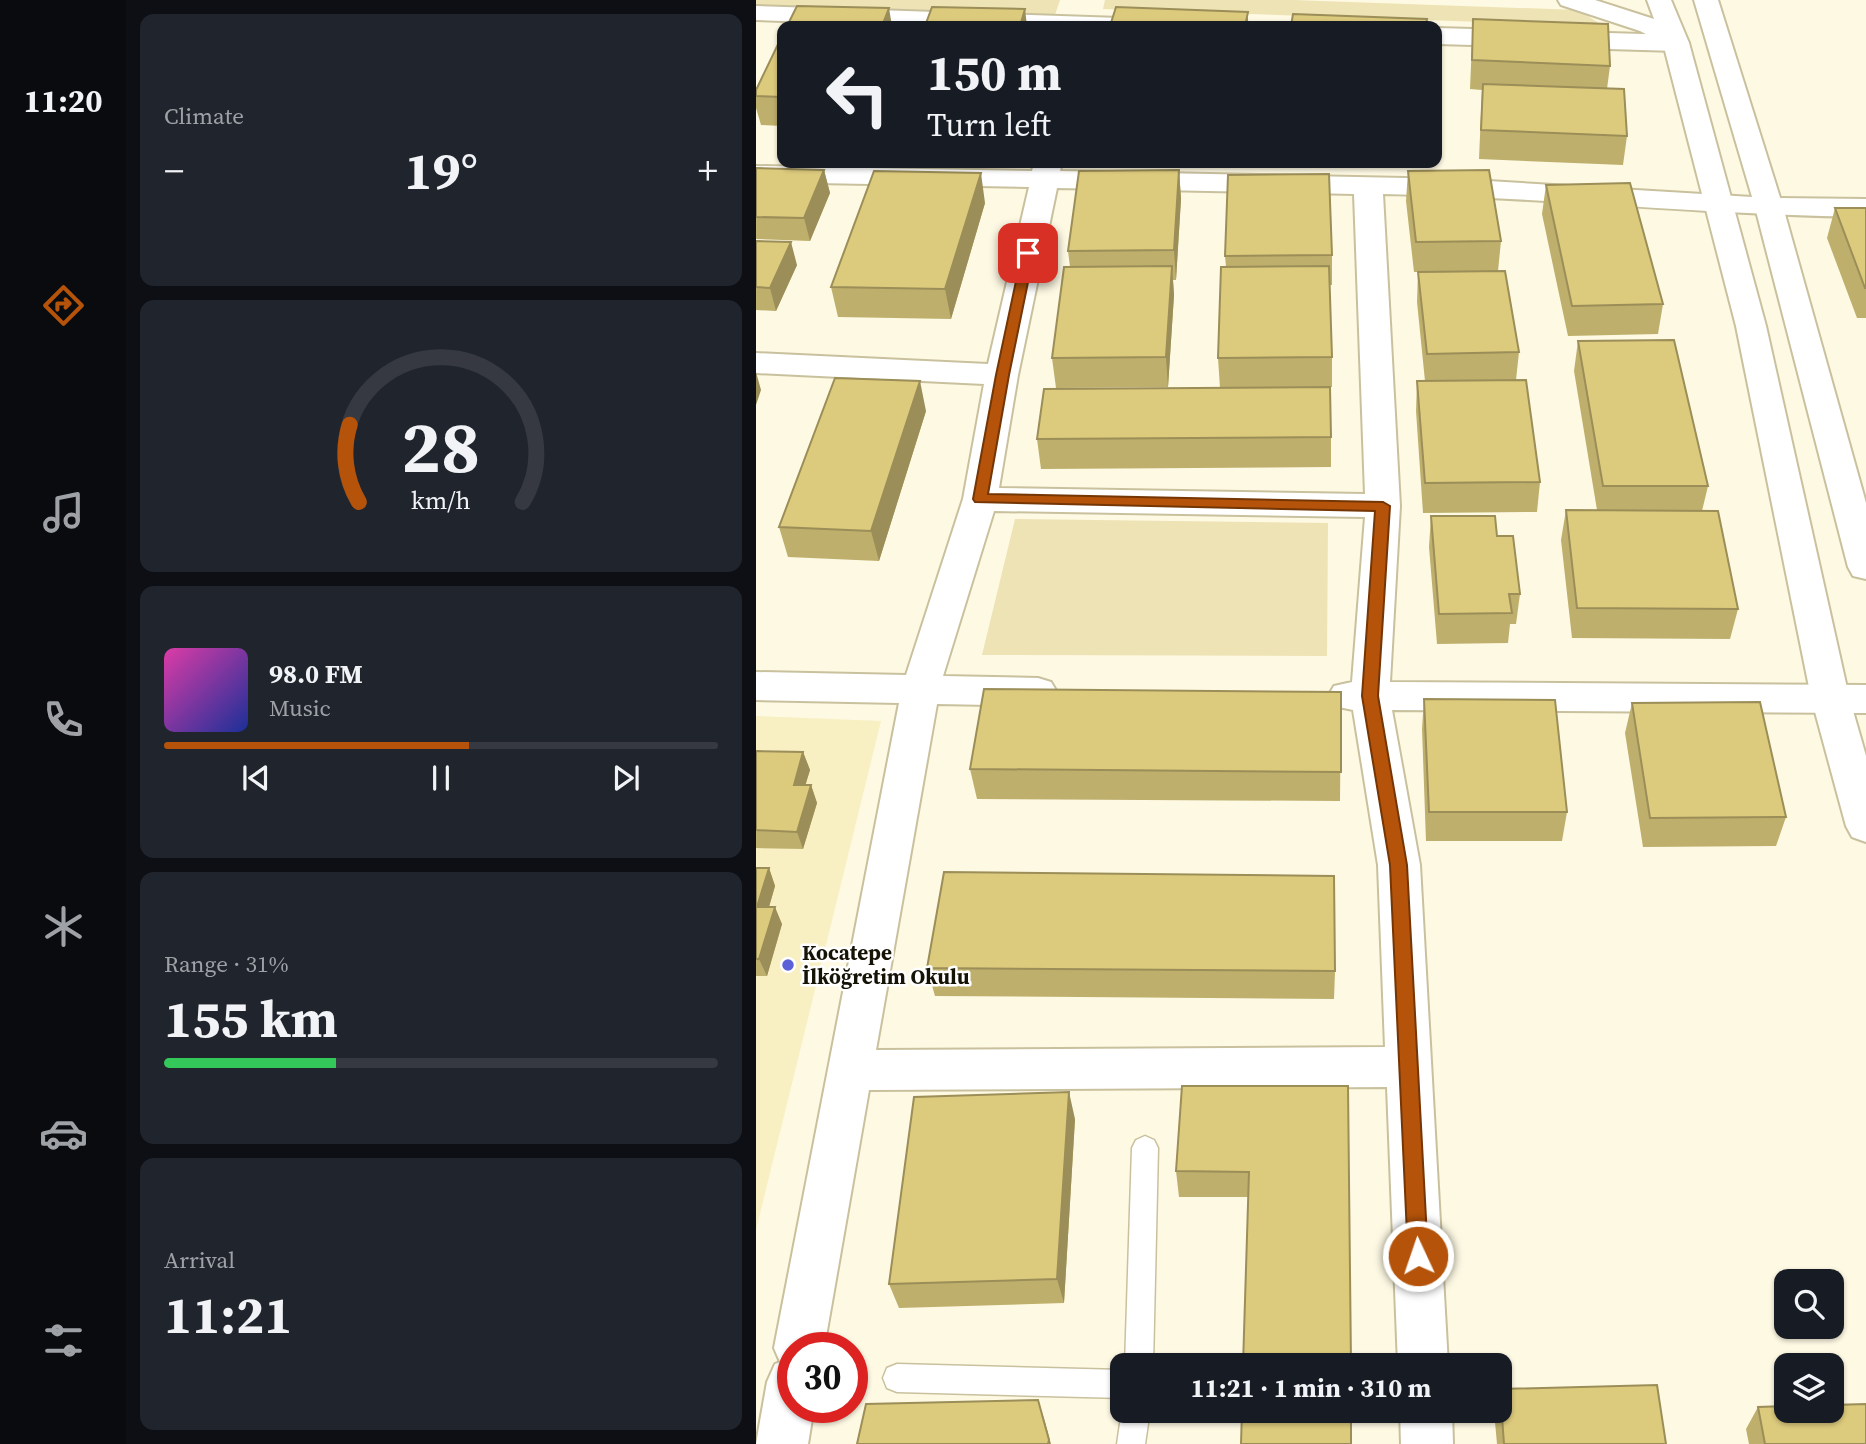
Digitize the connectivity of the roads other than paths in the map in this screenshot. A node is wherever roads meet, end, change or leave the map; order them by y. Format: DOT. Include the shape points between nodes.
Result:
graph roads {
  1 [pos="1086,0"];
  2 [pos="1570,0"];
  3 [pos="1659,0"];
  4 [pos="1706,0"];
  5 [pos="756,13"];
  6 [pos="955,21"];
  7 [pos="1080,21"];
  8 [pos="1442,36"];
  9 [pos="1675,40"];
  10 [pos="1046,171"];
  11 [pos="756,174"];
  12 [pos="1368,185"];
  13 [pos="1717,204"];
  14 [pos="1769,207"];
  15 [pos="1866,208"];
  16 [pos="756,363"];
  17 [pos="1002,375"];
  18 [pos="980,499"];
  19 [pos="1383,506"];
  20 [pos="1866,567"];
  21 [pos="756,686"];
  22 [pos="920,690"];
  23 [pos="1070,692"];
  24 [pos="1315,695"];
  25 [pos="1370,696"];
  26 [pos="1848,698"];
  27 [pos="1866,826"];
  28 [pos="1409,1067"];
  29 [pos="850,1070"];
  30 [pos="1145,1148"];
  31 [pos="802,1332"];
  32 [pos="1139,1353"];
  33 [pos="1422,1353"];
  34 [pos="897,1378"];
  35 [pos="1110,1384"];
  36 [pos="786,1423"];
  37 [pos="1134,1423"];
  38 [pos="1426,1423"];
  39 [pos="782,1444"];
  40 [pos="1131,1444"];
  41 [pos="1427,1444"];
  1 -- 7 [label="street"];
  2 -- 9 [label="street"];
  3 -- 9 [label="street"];
  4 -- 14 [label="street"];
  5 -- 6 [label="street"];
  8 -- 9 [label="street"];
  9 -- 13 [label="street"];
  10 -- 11 [label="street"];
  10 -- 12 [label="street"];
  10 -- 17 [label="street"];
  12 -- 13 [label="street"];
  12 -- 19 [label="street"];
  13 -- 14 [label="street"];
  13 -- 26 [label="street"];
  14 -- 15 [label="street"];
  14 -- 20 [label="street"];
  16 -- 17 [label="street"];
  17 -- 18 [label="street"];
  18 -- 19 [label="street"];
  18 -- 22 [label="street"];
  19 -- 25 [label="street"];
  21 -- 22 [label="street"];
  22 -- 23 [label="street"];
  22 -- 29 [label="street"];
  24 -- 25 [label="street"];
  25 -- 26 [label="street"];
  25 -- 28 [label="street" via="1399,865"];
  26 -- 27 [label="street"];
  28 -- 29 [label="street"];
  28 -- 33 [label="street"];
  29 -- 31 [label="street"];
  30 -- 32 [label="lane"];
  34 -- 35 [label="lane"];
  36 -- 39 [label="street"];
  37 -- 40 [label="lane"];
  38 -- 41 [label="street"];
}
